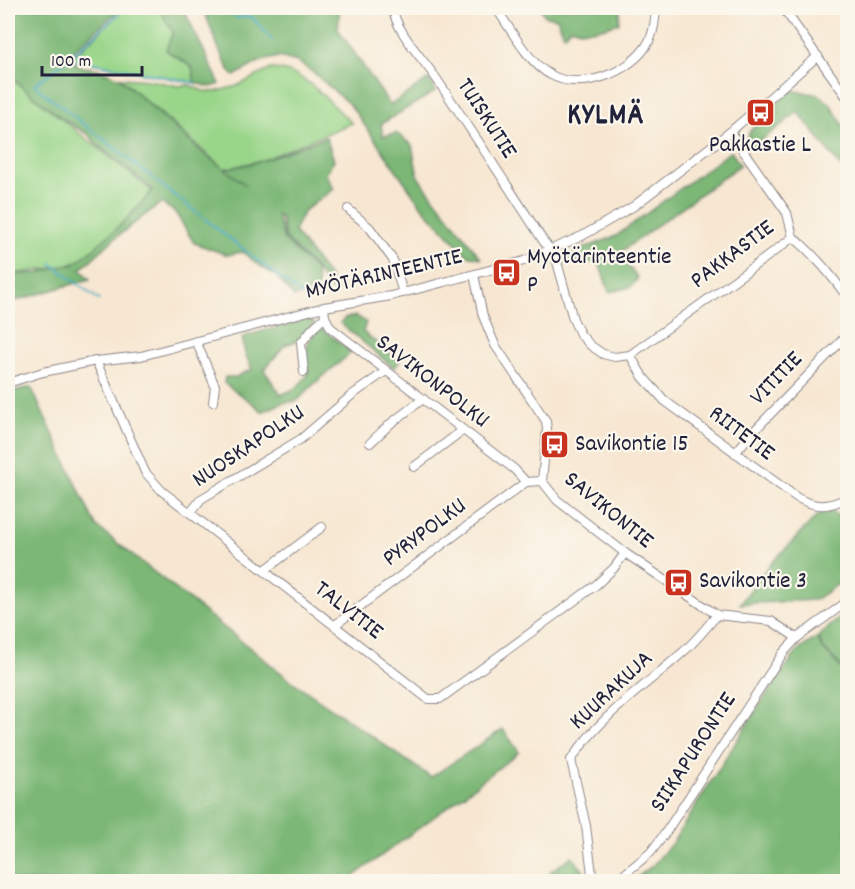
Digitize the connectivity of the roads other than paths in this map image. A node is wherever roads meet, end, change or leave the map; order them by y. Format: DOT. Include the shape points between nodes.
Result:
graph roads {
  1 [pos="393,8"];
  2 [pos="496,8"];
  3 [pos="656,8"];
  4 [pos="783,8"];
  5 [pos="818,56"];
  6 [pos="848,99"];
  7 [pos="730,132"];
  8 [pos="348,209"];
  9 [pos="793,237"];
  10 [pos="550,250"];
  11 [pos="474,275"];
  12 [pos="403,293"];
  13 [pos="848,298"];
  14 [pos="324,307"];
  15 [pos="326,317"];
  16 [pos="848,334"];
  17 [pos="196,341"];
  18 [pos="630,355"];
  19 [pos="96,361"];
  20 [pos="386,371"];
  21 [pos="304,372"];
  22 [pos="8,383"];
  23 [pos="423,399"];
  24 [pos="213,402"];
  25 [pos="463,430"];
  26 [pos="370,443"];
  27 [pos="735,453"];
  28 [pos="414,467"];
  29 [pos="542,481"];
  30 [pos="526,482"];
  31 [pos="848,496"];
  32 [pos="191,512"];
  33 [pos="322,527"];
  34 [pos="625,553"];
  35 [pos="265,570"];
  36 [pos="848,601"];
  37 [pos="717,615"];
  38 [pos="335,626"];
  39 [pos="797,638"];
  40 [pos="593,882"];
  41 [pos="615,882"];
  1 -- 10 [label="street, TUISKUTIE" via="401,29"];
  2 -- 3 [label="street" via="540,68 564,81 577,81 618,70 635,58 649,42"];
  4 -- 5 [label="street"];
  5 -- 6 [label="street"];
  5 -- 7 [label="street, MYÖTÄRINTEENTIE"];
  7 -- 9 [label="street, PAKKASTIE" via="787,213"];
  7 -- 10 [label="street, MYÖTÄRINTEENTIE" via="634,206"];
  8 -- 12 [label="street" via="370,228 393,260"];
  9 -- 13 [label="street" via="826,268"];
  9 -- 18 [label="street, PAKKASTIE"];
  10 -- 11 [label="street, MYÖTÄRINTEENTIE"];
  10 -- 18 [label="street" via="555,255 580,334 603,354"];
  11 -- 12 [label="street, MYÖTÄRINTEENTIE"];
  11 -- 29 [label="street, SAVIKONTIE" via="483,316 495,345 546,421"];
  12 -- 14 [label="street, MYÖTÄRINTEENTIE"];
  14 -- 15 [label="street, SAVIKONPOLKU"];
  14 -- 17 [label="street, MYÖTÄRINTEENTIE"];
  15 -- 20 [label="street, SAVIKONPOLKU" via="331,328"];
  15 -- 21 [label="street" via="301,343"];
  16 -- 27 [label="street, VITITIE"];
  17 -- 19 [label="street, MYÖTÄRINTEENTIE" via="141,356"];
  17 -- 24 [label="street" via="215,386"];
  18 -- 27 [label="street, RIITETIE" via="660,396"];
  19 -- 22 [label="street, MYÖTÄRINTEENTIE"];
  19 -- 32 [label="street, TALVITIE" via="145,472 162,491"];
  20 -- 23 [label="street, SAVIKONPOLKU"];
  20 -- 32 [label="street, NUOSKAPOLKU" via="310,432 201,499"];
  23 -- 25 [label="street, SAVIKONPOLKU"];
  23 -- 26 [label="street"];
  25 -- 28 [label="street"];
  25 -- 30 [label="street, SAVIKONPOLKU"];
  27 -- 31 [label="street, RIITETIE" via="804,502 826,506"];
  29 -- 30 [label="street"];
  29 -- 34 [label="street, SAVIKONTIE" via="557,500"];
  30 -- 38 [label="street, PYRYPOLKU"];
  32 -- 35 [label="street, TALVITIE"];
  33 -- 35 [label="street"];
  34 -- 37 [label="street, SAVIKONTIE"];
  34 -- 38 [label="street, TALVITIE" via="596,585 440,699 428,699"];
  35 -- 38 [label="street, TALVITIE"];
  36 -- 39 [label="street, SIIKAPURONTIE"];
  37 -- 39 [label="street" via="771,621"];
  37 -- 40 [label="street, KUURAKUJA" via="684,652 598,726 571,760 586,826"];
  39 -- 41 [label="street, SIIKAPURONTIE" via="762,683 666,832 651,852"];
}
